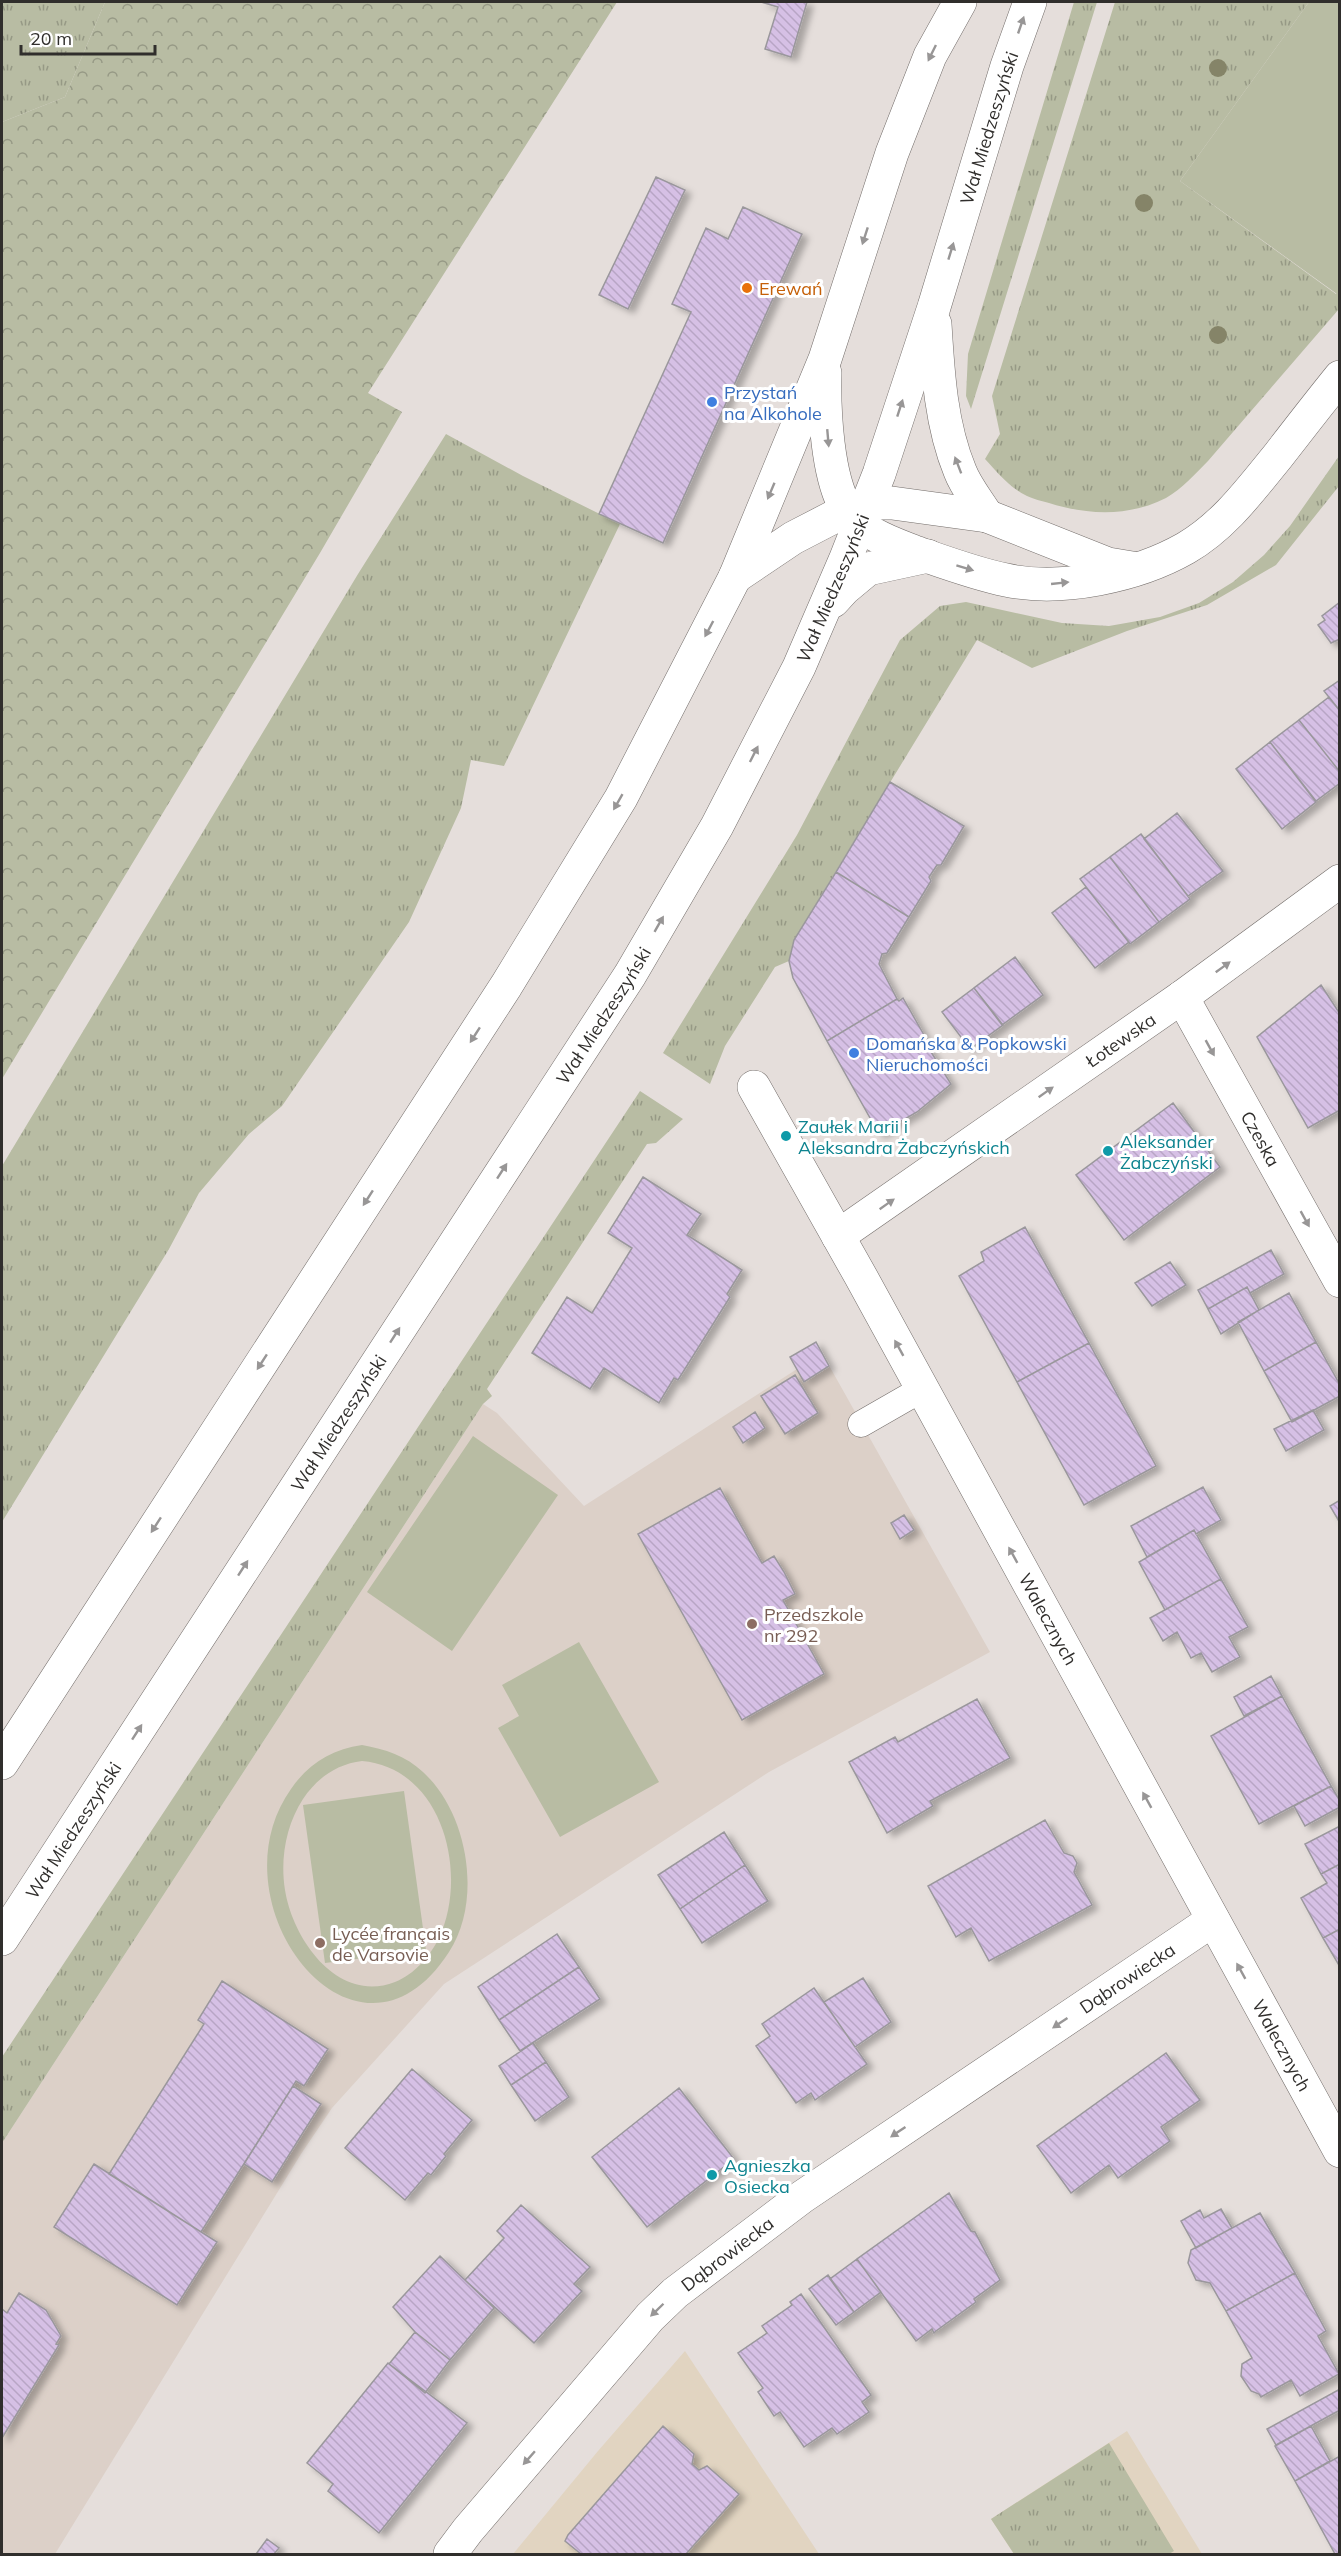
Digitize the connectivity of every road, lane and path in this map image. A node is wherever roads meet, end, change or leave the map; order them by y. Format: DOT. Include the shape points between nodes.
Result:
graph roads {
  1 [pos="960,2"];
  2 [pos="1030,2"];
  3 [pos="934,307"];
  4 [pos="825,359"];
  5 [pos="1340,377"];
  6 [pos="858,512"];
  7 [pos="987,516"];
  8 [pos="928,556"];
  9 [pos="1136,568"];
  10 [pos="735,577"];
  11 [pos="820,618"];
  12 [pos="1340,881"];
  13 [pos="1182,997"];
  14 [pos="754,1087"];
  15 [pos="838,1236"];
  16 [pos="1340,1281"];
  17 [pos="922,1389"];
  18 [pos="861,1424"];
  19 [pos="2,1763"];
  20 [pos="1213,1920"];
  21 [pos="2,1939"];
  22 [pos="1340,2151"];
  23 [pos="450,2554"];
  1 -- 4 [label="main road, one-way" via="930,56 892,153"];
  3 -- 2 [label="main road, Wał Miedzeszyński, one-way"];
  6 -- 3 [label="main road, Wał Miedzeszyński, one-way"];
  7 -- 3 [label="main road, one-way" via="961,474 951,446 939,388"];
  4 -- 6 [label="main road, one-way" via="831,466"];
  4 -- 10 [label="main road, one-way"];
  5 -- 9 [label="main road" via="1239,505 1212,531 1163,560"];
  6 -- 7 [label="main road" via="892,503"];
  6 -- 8 [label="main road" via="886,541"];
  6 -- 10 [label="main road" via="793,538"];
  6 -- 11 [label="main road, Wał Miedzeszyński"];
  7 -- 9 [label="main road" via="1108,564"];
  8 -- 9 [label="main road, one-way" via="1002,579 1052,584"];
  8 -- 11 [label="main road" via="868,569 844,589"];
  10 -- 19 [label="main road, one-way" via="621,798 507,986"];
  21 -- 11 [label="main road, Wał Miedzeszyński, one-way" via="630,975 717,826 800,667"];
  13 -- 12 [label="main road, Łotewska, one-way"];
  15 -- 13 [label="main road, Łotewska, one-way"];
  13 -- 16 [label="main road, Czeska, one-way"];
  14 -- 15 [label="main road, Walecznych"];
  17 -- 15 [label="main road, Walecznych, one-way"];
  17 -- 18 [label="lane"];
  20 -- 17 [label="main road, Walecznych, one-way"];
  22 -- 20 [label="main road, Walecznych, one-way"];
  20 -- 23 [label="main road, Dąbrowiecka, one-way" via="802,2197 675,2293 650,2317"];
}
